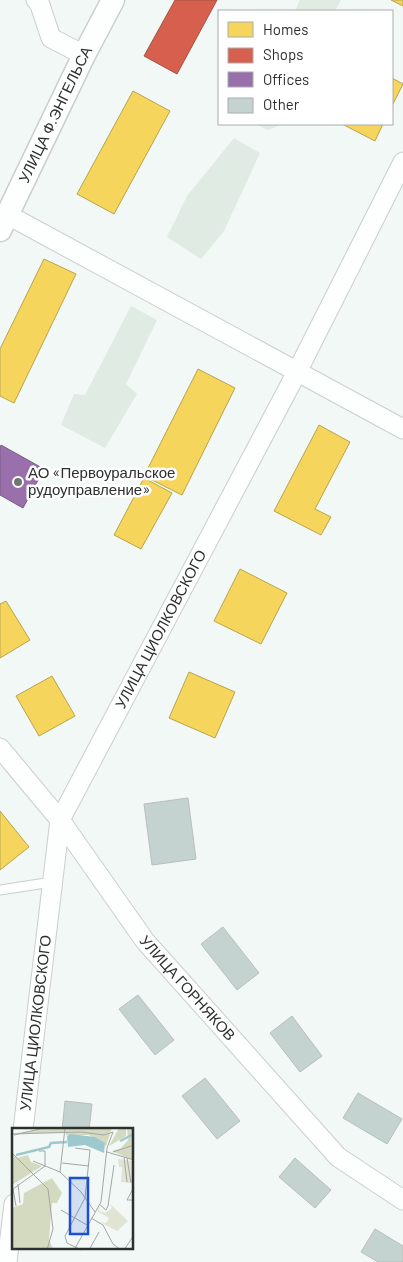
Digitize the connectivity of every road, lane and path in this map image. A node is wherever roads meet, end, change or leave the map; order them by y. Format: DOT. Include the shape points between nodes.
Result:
graph roads {
  1 [pos="36,0"];
  2 [pos="113,0"];
  3 [pos="84,55"];
  4 [pos="403,162"];
  5 [pos="4,223"];
  6 [pos="297,372"];
  7 [pos="403,429"];
  8 [pos="0,748"];
  9 [pos="60,820"];
  10 [pos="52,882"];
  11 [pos="0,890"];
  12 [pos="23,1128"];
  13 [pos="403,1200"];
  14 [pos="12,1221"];
  15 [pos="7,1262"];
  1 -- 3 [label="street" via="51,38"];
  2 -- 3 [label="street, УЛИЦА Ф.ЭНГЕЛЬСА"];
  3 -- 5 [label="street, УЛИЦА Ф.ЭНГЕЛЬСА"];
  4 -- 6 [label="street, УЛИЦА ЦИОЛКОВСКОГО"];
  5 -- 6 [label="street"];
  6 -- 7 [label="street"];
  6 -- 9 [label="street, УЛИЦА ЦИОЛКОВСКОГО"];
  8 -- 9 [label="street, УЛИЦА ГОРНЯКОВ"];
  9 -- 10 [label="street, УЛИЦА ЦИОЛКОВСКОГО"];
  9 -- 13 [label="street, УЛИЦА ГОРНЯКОВ" via="145,941 338,1157"];
  10 -- 11 [label="lane"];
  10 -- 12 [label="street, УЛИЦА ЦИОЛКОВСКОГО"];
  14 -- 15 [label="street"];
}
